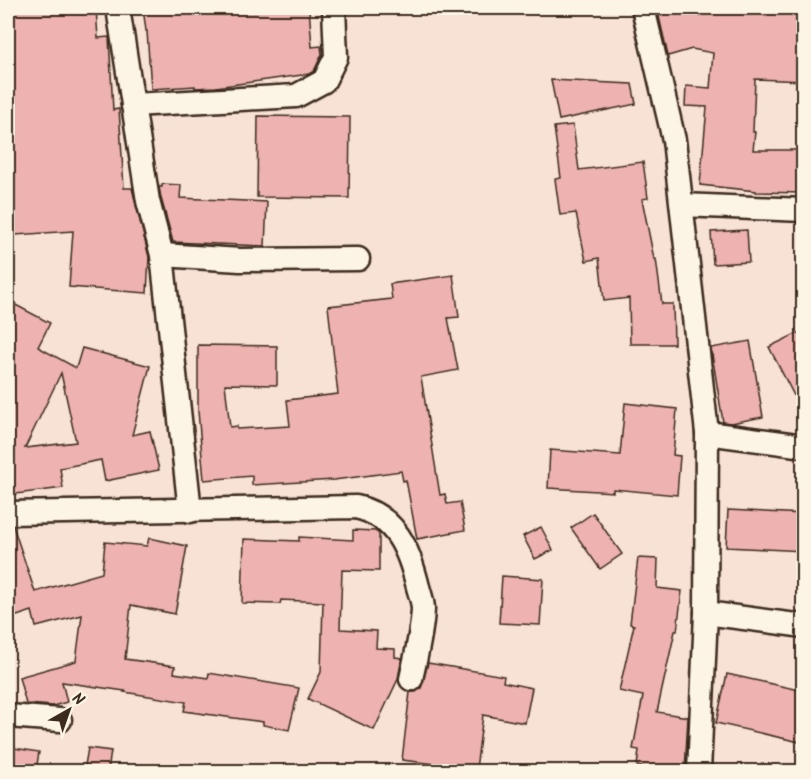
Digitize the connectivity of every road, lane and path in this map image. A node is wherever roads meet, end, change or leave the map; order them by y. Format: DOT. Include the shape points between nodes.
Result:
graph roads {
  1 [pos="118,8"];
  2 [pos="334,8"];
  3 [pos="644,8"];
  4 [pos="134,105"];
  5 [pos="682,205"];
  6 [pos="804,210"];
  7 [pos="162,255"];
  8 [pos="358,259"];
  9 [pos="707,433"];
  10 [pos="804,446"];
  11 [pos="190,511"];
  12 [pos="8,513"];
  13 [pos="706,613"];
  14 [pos="804,626"];
  15 [pos="411,679"];
  16 [pos="8,716"];
  17 [pos="60,720"];
  18 [pos="699,771"];
  1 -- 4 [label="street"];
  2 -- 4 [label="street" via="336,57 324,81 296,96"];
  3 -- 5 [label="street" via="675,140"];
  4 -- 7 [label="street" via="148,201"];
  5 -- 6 [label="street"];
  5 -- 9 [label="street"];
  7 -- 8 [label="street" via="240,260"];
  7 -- 11 [label="street"];
  9 -- 10 [label="street"];
  9 -- 13 [label="street"];
  11 -- 12 [label="street"];
  11 -- 15 [label="street" via="356,507 372,510 400,537 415,573 423,607"];
  13 -- 14 [label="street"];
  13 -- 18 [label="street"];
  16 -- 17 [label="street"];
}
